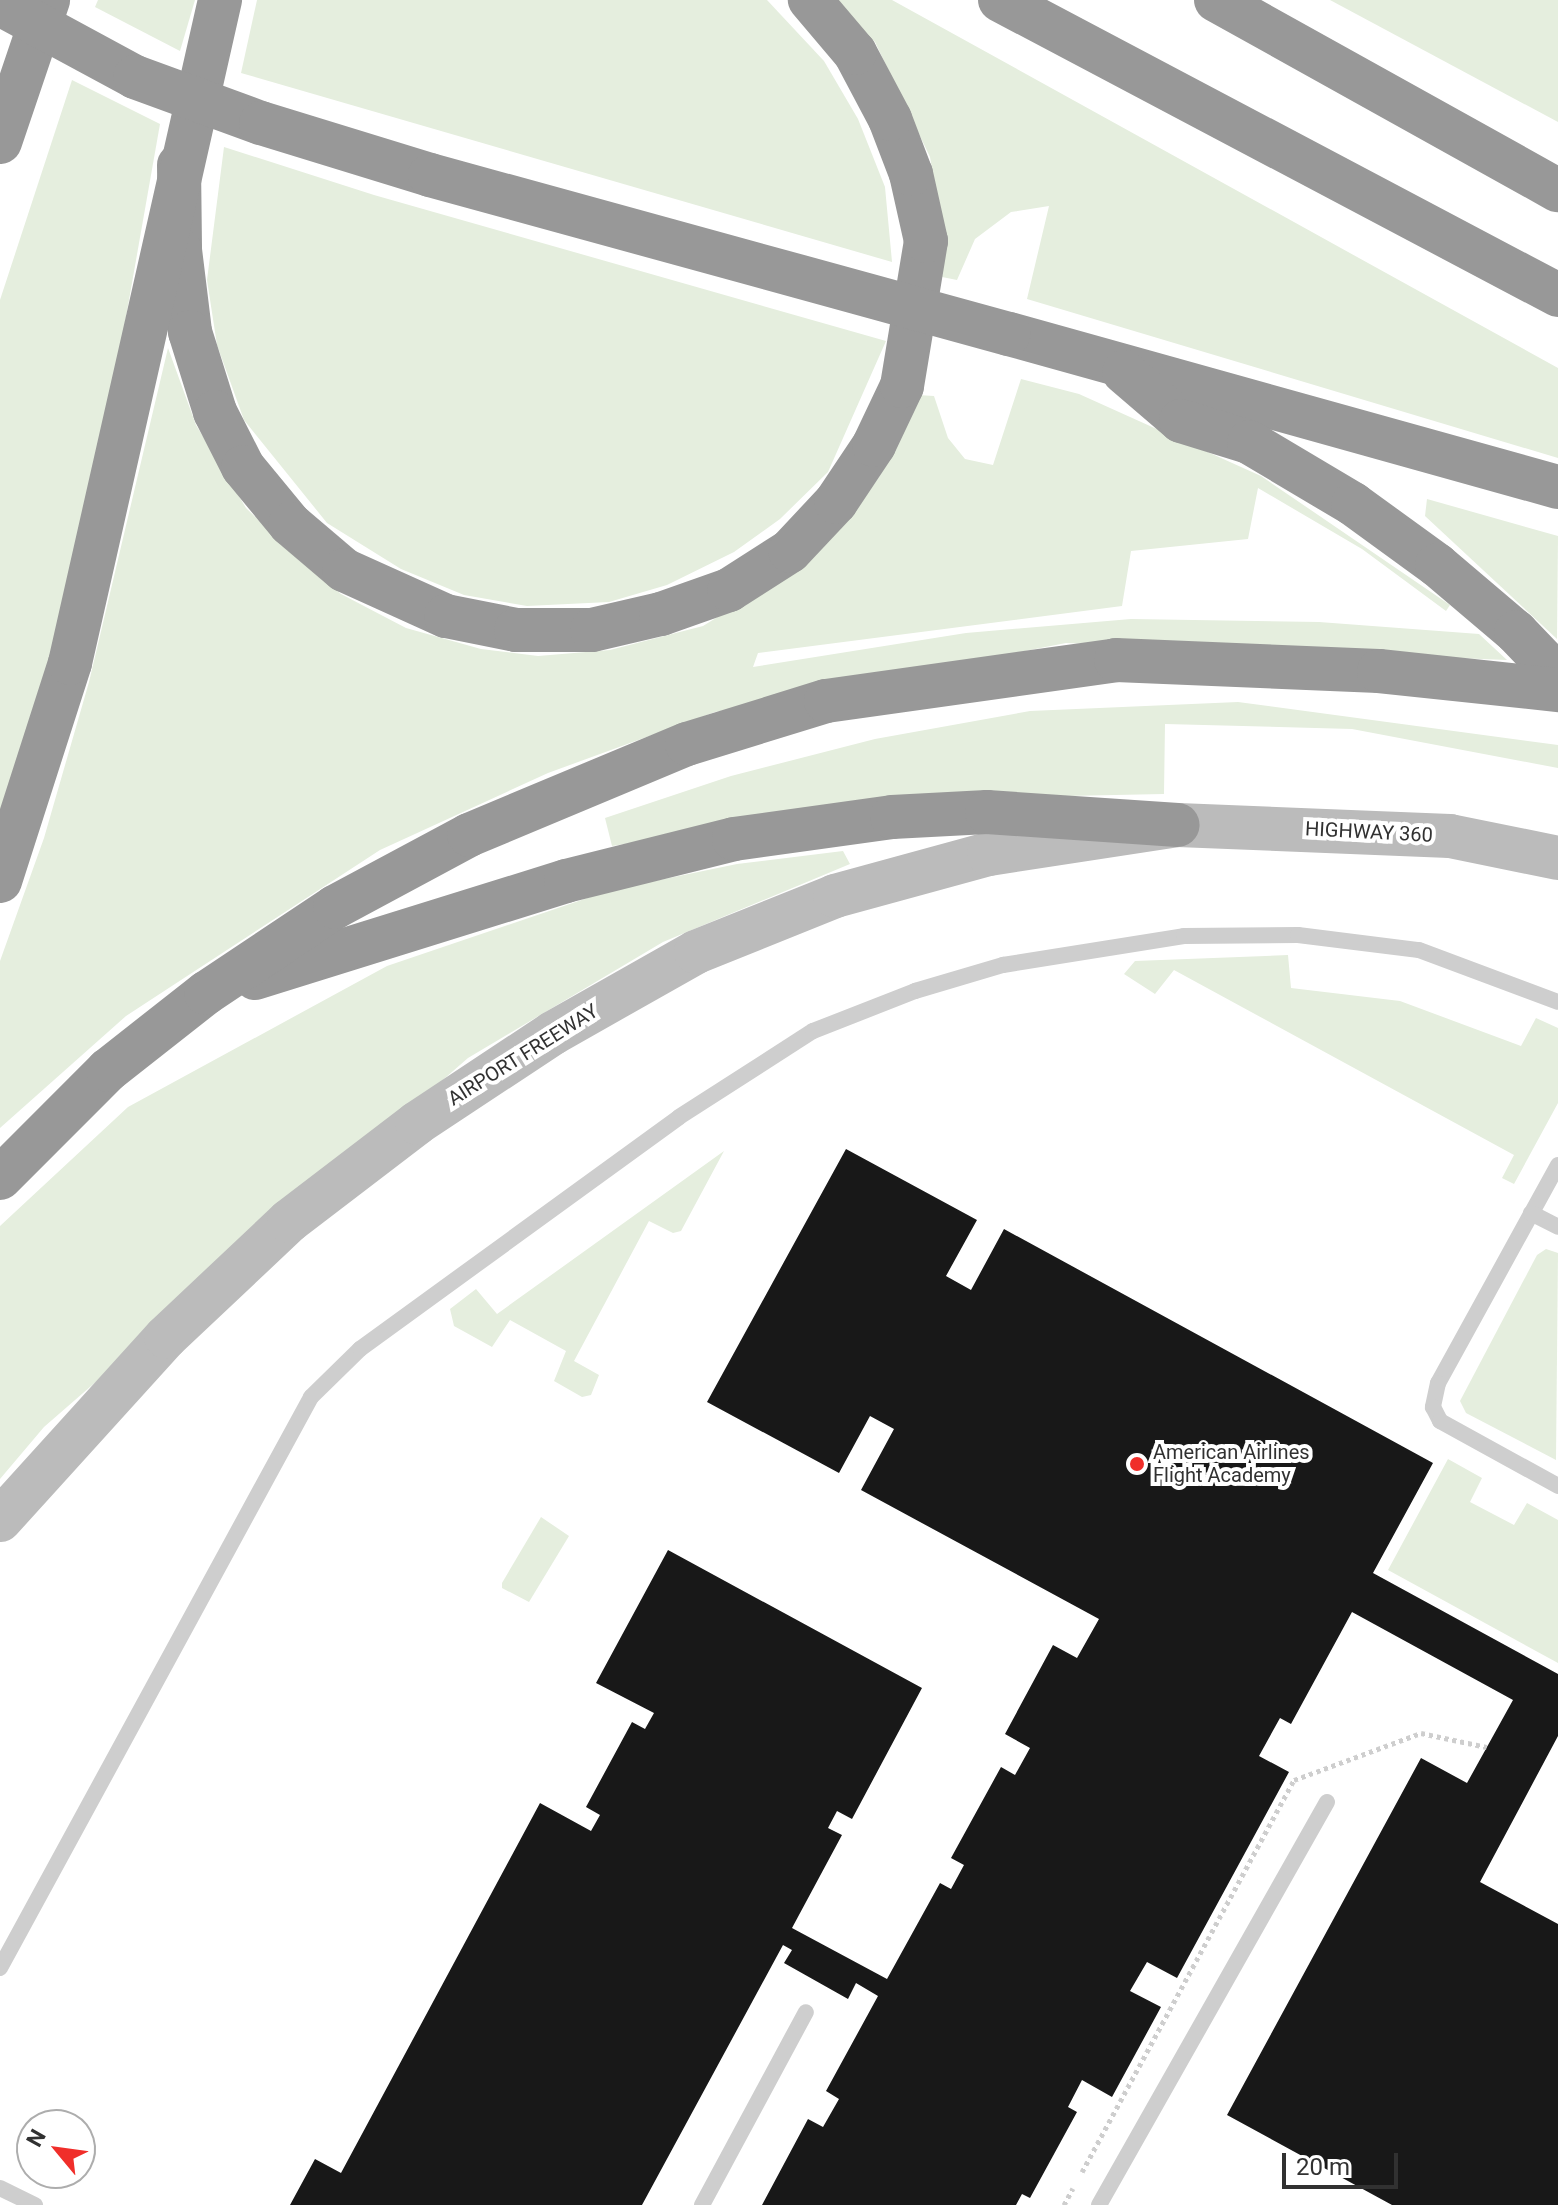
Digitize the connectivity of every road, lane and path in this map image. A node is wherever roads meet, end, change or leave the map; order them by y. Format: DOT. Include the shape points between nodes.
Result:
graph roads {
  1 [pos="48,0"];
  2 [pos="220,0"];
  3 [pos="810,0"];
  4 [pos="1000,0"];
  5 [pos="1216,0"];
  6 [pos="0,4"];
  7 [pos="0,142"];
  8 [pos="179,165"];
  9 [pos="1558,190"];
  10 [pos="1558,295"];
  11 [pos="1113,363"];
  12 [pos="1558,487"];
  13 [pos="1558,676"];
  14 [pos="1558,690"];
  15 [pos="1178,825"];
  16 [pos="1558,858"];
  17 [pos="0,881"];
  18 [pos="206,993"];
  19 [pos="1558,1002"];
  20 [pos="1558,1165"];
  21 [pos="0,1178"];
  22 [pos="1531,1213"];
  23 [pos="1558,1227"];
  24 [pos="1558,1486"];
  25 [pos="0,1520"];
  26 [pos="1327,1802"];
  27 [pos="0,1968"];
  28 [pos="806,2012"];
  29 [pos="0,2188"];
  30 [pos="35,2205"];
  31 [pos="702,2205"];
  32 [pos="1099,2205"];
  1 -- 7 [label="highway"];
  2 -- 8 [label="highway"];
  3 -- 8 [label="highway" via="855,53 890,119 911,174 926,241 902,386 874,445 836,502 790,551 729,590 661,614 576,630 516,630 446,616 344,570 290,524 243,467 215,412 198,359 180,250"];
  4 -- 10 [label="highway"];
  5 -- 9 [label="highway"];
  6 -- 11 [label="highway, bridge" via="135,77 261,123 444,180"];
  8 -- 17 [label="highway" via="81,617"];
  11 -- 12 [label="highway"];
  11 -- 13 [label="highway" via="1181,421 1249,442 1310,474 1437,565 1516,632"];
  14 -- 18 [label="highway" via="1379,671 1116,660 826,701 687,744 469,835 335,907"];
  15 -- 16 [label="main road, HIGHWAY 360" via="1450,836"];
  15 -- 18 [label="highway" via="987,812 892,817 734,839 566,881"];
  15 -- 25 [label="main road, AIRPORT FREEWAY" via="989,854 835,896 696,952 553,1033 417,1123 289,1221 166,1337"];
  18 -- 21 [label="highway" via="108,1070"];
  19 -- 27 [label="lane" via="1419,950 1298,935 1184,936 1003,965 915,991 813,1031 679,1117 360,1349 311,1397"];
  20 -- 22 [label="lane"];
  22 -- 23 [label="lane"];
  22 -- 24 [label="lane" via="1438,1383 1433,1407 1440,1421"];
  26 -- 32 [label="lane"];
  28 -- 31 [label="lane"];
  29 -- 30 [label="lane"];
}
